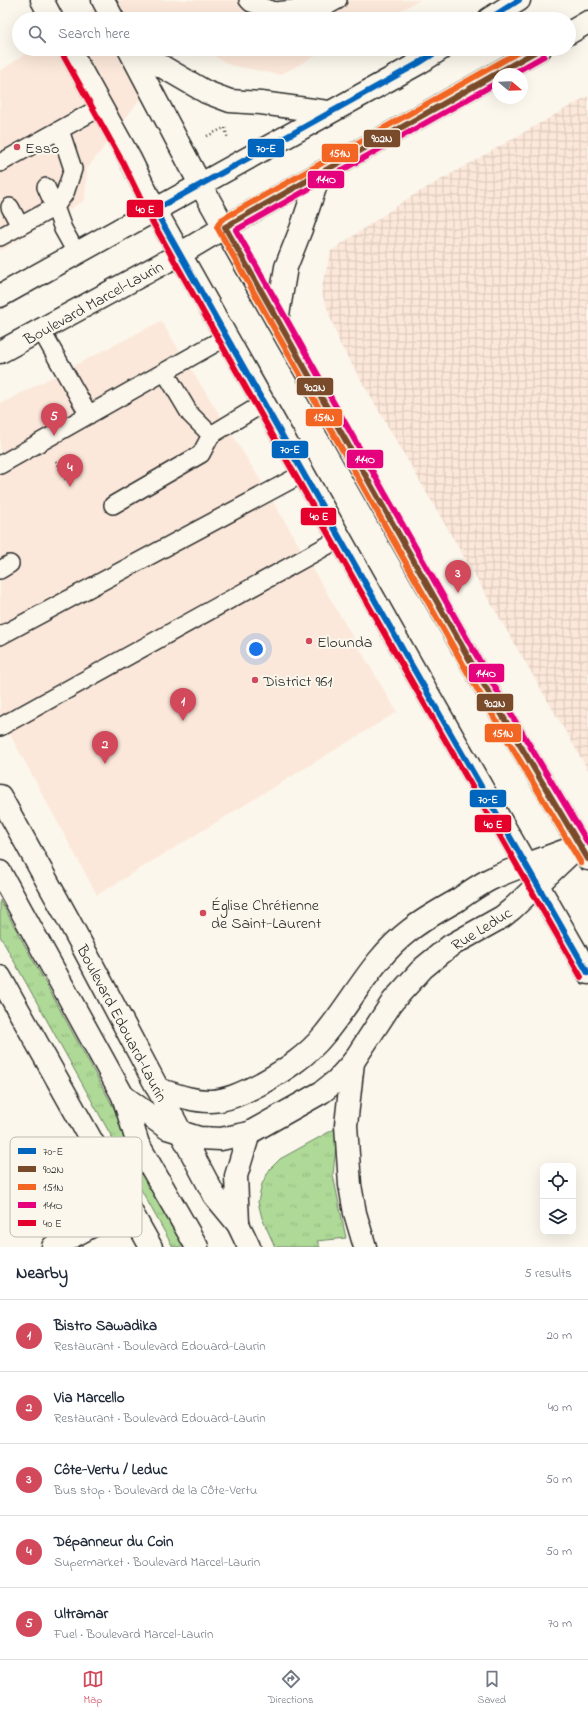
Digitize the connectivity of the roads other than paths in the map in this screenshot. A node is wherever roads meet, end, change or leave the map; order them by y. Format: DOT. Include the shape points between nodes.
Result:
graph roads {
  1 [pos="42,0"];
  2 [pos="103,0"];
  3 [pos="248,0"];
  4 [pos="338,0"];
  5 [pos="519,0"];
  6 [pos="48,12"];
  7 [pos="109,12"];
  8 [pos="499,12"];
  9 [pos="588,22"];
  10 [pos="576,29"];
  11 [pos="73,56"];
  12 [pos="133,56"];
  13 [pos="144,56"];
  14 [pos="430,56"];
  15 [pos="528,56"];
  16 [pos="101,107"];
  17 [pos="328,112"];
  18 [pos="60,130"];
  19 [pos="0,162"];
  20 [pos="320,173"];
  21 [pos="200,184"];
  22 [pos="46,187"];
  23 [pos="10,207"];
  24 [pos="55,207"];
  25 [pos="155,210"];
  26 [pos="20,226"];
  27 [pos="225,227"];
  28 [pos="0,237"];
  29 [pos="77,254"];
  30 [pos="180,254"];
  31 [pos="0,296"];
  32 [pos="277,321"];
  33 [pos="40,330"];
  34 [pos="226,336"];
  35 [pos="0,352"];
  36 [pos="164,372"];
  37 [pos="264,403"];
  38 [pos="89,415"];
  39 [pos="211,435"];
  40 [pos="0,465"];
  41 [pos="304,473"];
  42 [pos="113,505"];
  43 [pos="341,538"];
  44 [pos="0,636"];
  45 [pos="0,727"];
  46 [pos="0,796"];
  47 [pos="585,848"];
  48 [pos="527,865"];
  49 [pos="0,872"];
  50 [pos="538,885"];
  51 [pos="588,973"];
  52 [pos="0,977"];
  53 [pos="353,1062"];
  54 [pos="158,1089"];
  55 [pos="123,1096"];
  56 [pos="180,1133"];
  57 [pos="249,1133"];
  58 [pos="88,1137"];
  59 [pos="136,1137"];
  60 [pos="142,1151"];
  61 [pos="238,1224"];
  62 [pos="142,1232"];
  63 [pos="72,1237"];
  64 [pos="53,1247"];
  65 [pos="151,1247"];
  66 [pos="197,1247"];
  67 [pos="249,1247"];
  68 [pos="365,1247"];
  1 -- 6 [label="main road"];
  2 -- 7 [label="main road"];
  3 -- 4 [label="lane" via="275,11 329,5"];
  5 -- 8 [label="main road"];
  9 -- 10 [label="main road"];
  11 -- 16 [label="main road"];
  12 -- 21 [label="main road"];
  13 -- 17 [label="main road" via="206,92 230,101"];
  14 -- 17 [label="main road"];
  15 -- 20 [label="main road, Boulevard Marcel-Laurin"];
  16 -- 18 [label="lane"];
  16 -- 25 [label="main road"];
  17 -- 21 [label="main road"];
  18 -- 19 [label="lane" via="30,152"];
  18 -- 24 [label="lane" via="73,169 65,193"];
  20 -- 27 [label="main road, Boulevard Marcel-Laurin"];
  20 -- 32 [label="main road" via="286,267"];
  21 -- 25 [label="main road"];
  21 -- 27 [label="main road"];
  22 -- 24 [label="lane"];
  23 -- 26 [label="lane"];
  24 -- 26 [label="lane"];
  24 -- 29 [label="lane" via="63,229"];
  25 -- 29 [label="main road"];
  25 -- 30 [label="main road"];
  26 -- 28 [label="lane"];
  27 -- 30 [label="main road, Boulevard Marcel-Laurin"];
  27 -- 32 [label="main road"];
  29 -- 31 [label="main road"];
  30 -- 33 [label="main road, Boulevard Marcel-Laurin"];
  30 -- 34 [label="main road"];
  32 -- 47 [label="main road" via="480,678"];
  33 -- 35 [label="main road, Boulevard Marcel-Laurin"];
  33 -- 38 [label="lane"];
  34 -- 36 [label="lane"];
  34 -- 37 [label="main road"];
  36 -- 38 [label="lane"];
  36 -- 39 [label="lane" via="190,414"];
  37 -- 39 [label="lane"];
  37 -- 41 [label="main road"];
  38 -- 40 [label="lane"];
  39 -- 42 [label="lane" via="202,454"];
  41 -- 43 [label="main road"];
  41 -- 44 [label="lane"];
  43 -- 45 [label="lane"];
  43 -- 48 [label="main road"];
  46 -- 54 [label="main road, Boulevard Edouard-Laurin"];
  47 -- 48 [label="main road"];
  47 -- 50 [label="main road, Rue Leduc"];
  48 -- 50 [label="main road"];
  48 -- 54 [label="main road" via="494,877 411,929 392,944 363,979 323,1036 296,1062 276,1075 234,1097 213,1101 191,1100"];
  49 -- 55 [label="main road"];
  50 -- 51 [label="main road"];
  50 -- 53 [label="main road, Rue Leduc" via="502,917 450,946 423,968 393,1001"];
  52 -- 58 [label="main road"];
  53 -- 57 [label="main road, Rue Leduc" via="322,1092"];
  53 -- 68 [label="main road" via="346,1125 355,1213"];
  54 -- 56 [label="main road, Boulevard Edouard-Laurin"];
  55 -- 56 [label="main road, Rue Leduc" via="160,1124"];
  55 -- 59 [label="main road"];
  56 -- 57 [label="main road, Rue Leduc" via="198,1138 221,1139"];
  56 -- 61 [label="main road, Boulevard Edouard-Laurin" via="214,1195"];
  57 -- 61 [label="main road" via="236,1176"];
  60 -- 66 [label="main road"];
  61 -- 67 [label="main road, Boulevard Edouard-Laurin"];
  62 -- 65 [label="main road"];
  63 -- 64 [label="main road"];
}
